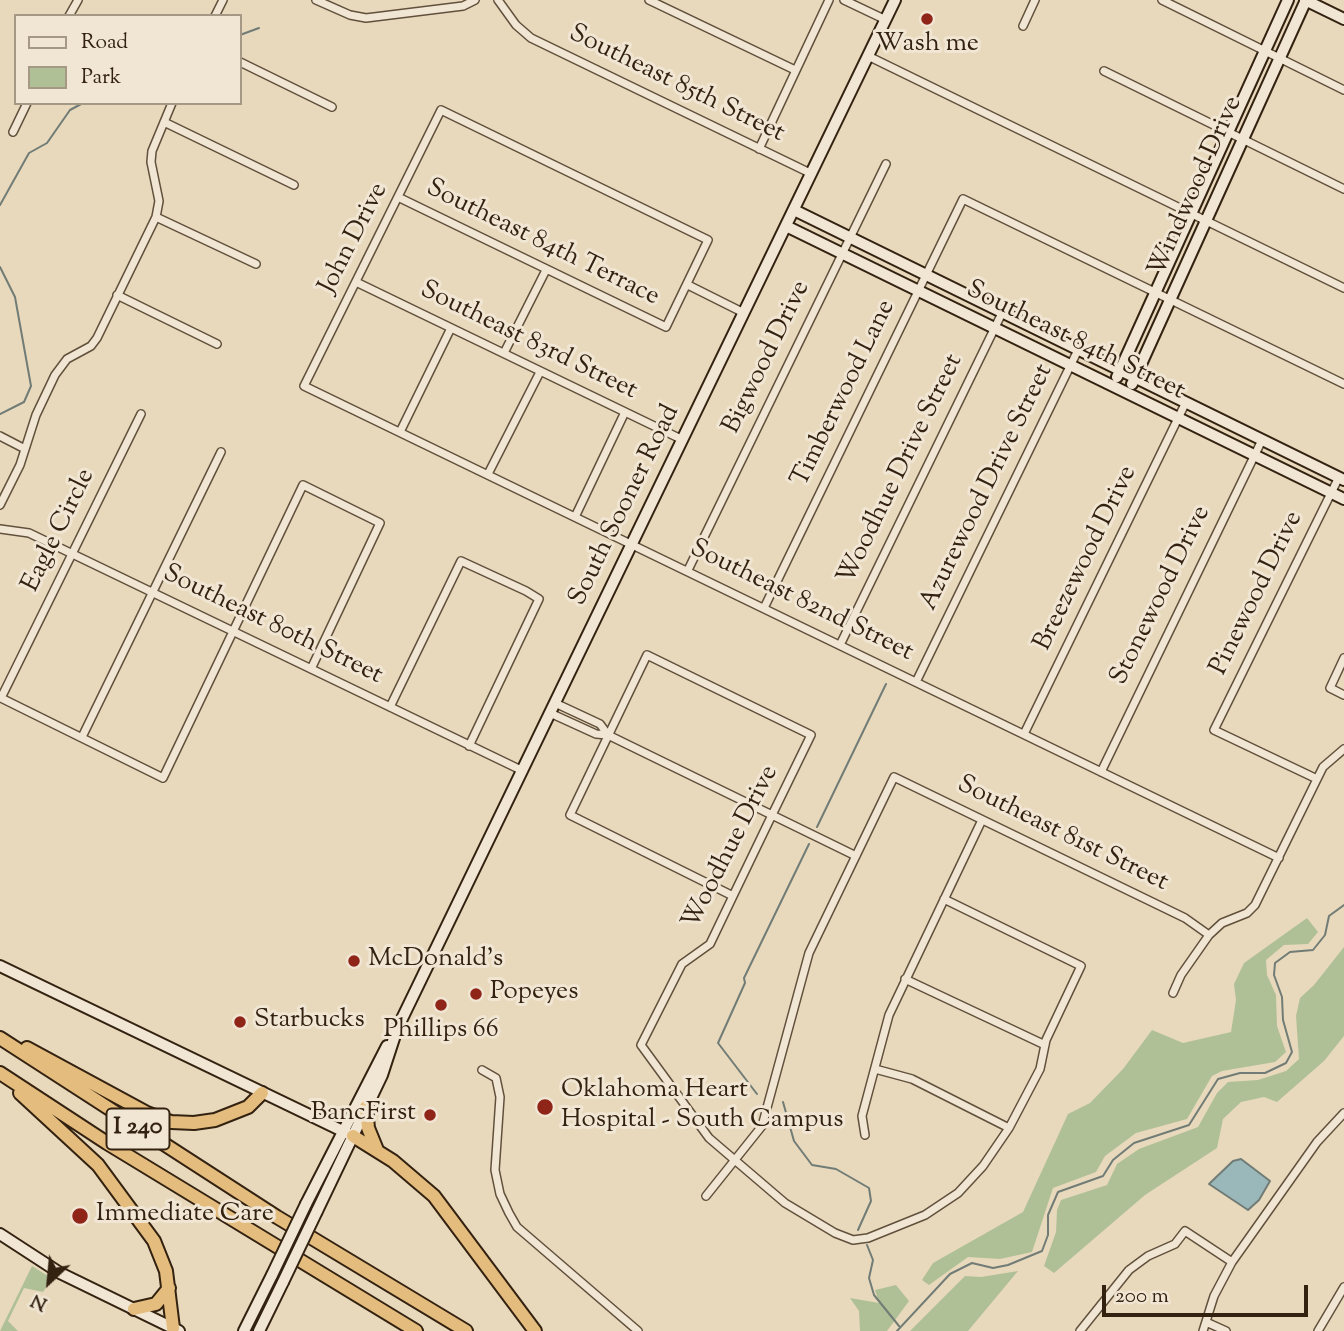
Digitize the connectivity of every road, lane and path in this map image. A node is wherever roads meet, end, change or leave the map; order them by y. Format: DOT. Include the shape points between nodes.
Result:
graph roads {
  1 [pos="316,0"];
  2 [pos="475,0"];
  3 [pos="498,0"];
  4 [pos="649,0"];
  5 [pos="829,0"];
  6 [pos="844,0"];
  7 [pos="895,0"];
  8 [pos="1035,0"];
  9 [pos="1161,0"];
  10 [pos="1288,0"];
  11 [pos="1306,0"];
  12 [pos="1344,19"];
  13 [pos="886,20"];
  14 [pos="1023,26"];
  15 [pos="1265,51"];
  16 [pos="868,57"];
  17 [pos="1280,59"];
  18 [pos="242,63"];
  19 [pos="795,70"];
  20 [pos="1104,71"];
  21 [pos="1344,90"];
  22 [pos="26,105"];
  23 [pos="171,105"];
  24 [pos="332,107"];
  25 [pos="164,122"];
  26 [pos="13,132"];
  27 [pos="1228,133"];
  28 [pos="1243,141"];
  29 [pos="759,149"];
  30 [pos="886,164"];
  31 [pos="812,174"];
  32 [pos="294,185"];
  33 [pos="1344,189"];
  34 [pos="400,198"];
  35 [pos="794,210"];
  36 [pos="1191,214"];
  37 [pos="156,217"];
  38 [pos="1207,221"];
  39 [pos="786,226"];
  40 [pos="850,237"];
  41 [pos="842,253"];
  42 [pos="256,264"];
  43 [pos="546,270"];
  44 [pos="927,275"];
  45 [pos="356,282"];
  46 [pos="688,285"];
  47 [pos="1344,288"];
  48 [pos="919,290"];
  49 [pos="1155,293"];
  50 [pos="117,295"];
  51 [pos="1171,300"];
  52 [pos="744,313"];
  53 [pos="1002,313"];
  54 [pos="451,328"];
  55 [pos="995,328"];
  56 [pos="218,344"];
  57 [pos="1078,350"];
  58 [pos="504,353"];
  59 [pos="1071,365"];
  60 [pos="1120,370"];
  61 [pos="540,372"];
  62 [pos="1135,378"];
  63 [pos="1344,384"];
  64 [pos="304,386"];
  65 [pos="1113,386"];
  66 [pos="1128,393"];
  67 [pos="1186,402"];
  68 [pos="625,412"];
  69 [pos="141,414"];
  70 [pos="1179,418"];
  71 [pos="400,432"];
  72 [pos="0,436"];
  73 [pos="683,440"];
  74 [pos="1262,440"];
  75 [pos="25,450"];
  76 [pos="221,452"];
  77 [pos="1255,455"];
  78 [pos="488,474"];
  79 [pos="1341,479"];
  80 [pos="1331,493"];
  81 [pos="1344,499"];
  82 [pos="0,505"];
  83 [pos="575,517"];
  84 [pos="0,529"];
  85 [pos="633,544"];
  86 [pos="72,554"];
  87 [pos="688,570"];
  88 [pos="153,592"];
  89 [pos="764,608"];
  90 [pos="232,630"];
  91 [pos="840,645"];
  92 [pos="1344,658"];
  93 [pos="311,668"];
  94 [pos="916,682"];
  95 [pos="1344,695"];
  96 [pos="390,707"];
  97 [pos="553,708"];
  98 [pos="1024,734"];
  99 [pos="608,735"];
  100 [pos="82,737"];
  101 [pos="469,746"];
  102 [pos="1344,749"];
  103 [pos="523,771"];
  104 [pos="1101,772"];
  105 [pos="1317,779"];
  106 [pos="772,815"];
  107 [pos="982,820"];
  108 [pos="856,856"];
  109 [pos="1279,858"];
  110 [pos="733,896"];
  111 [pos="944,899"];
  112 [pos="1209,935"];
  113 [pos="0,966"];
  114 [pos="905,979"];
  115 [pos="1173,993"];
  116 [pos="396,1032"];
  117 [pos="0,1036"];
  118 [pos="1045,1045"];
  119 [pos="875,1069"];
  120 [pos="482,1070"];
  121 [pos="0,1073"];
  122 [pos="262,1093"];
  123 [pos="366,1107"];
  124 [pos="1344,1113"];
  125 [pos="1009,1128"];
  126 [pos="347,1133"];
  127 [pos="865,1135"];
  128 [pos="377,1150"];
  129 [pos="736,1161"];
  130 [pos="706,1196"];
  131 [pos="0,1234"];
  132 [pos="1232,1262"];
  133 [pos="1344,1287"];
  134 [pos="169,1288"];
  135 [pos="134,1309"];
  136 [pos="1206,1322"];
  137 [pos="176,1329"];
  138 [pos="244,1331"];
  139 [pos="259,1331"];
  140 [pos="416,1331"];
  141 [pos="466,1331"];
  142 [pos="535,1331"];
  143 [pos="638,1331"];
  144 [pos="1080,1331"];
  145 [pos="1203,1331"];
  146 [pos="1226,1331"];
  147 [pos="1318,1331"];
  1 -- 2 [label="street" via="357,17 463,6"];
  3 -- 29 [label="street, Southeast 85th Street" via="531,38"];
  4 -- 19 [label="street"];
  5 -- 19 [label="street"];
  6 -- 13 [label="street"];
  7 -- 13 [label="street, South Sooner Road"];
  8 -- 14 [label="street"];
  9 -- 15 [label="street"];
  10 -- 15 [label="street, Windwood Drive"];
  11 -- 12 [label="street"];
  11 -- 17 [label="street, Windwood Drive"];
  13 -- 16 [label="street, South Sooner Road"];
  15 -- 17 [label="street"];
  15 -- 27 [label="street, Windwood Drive"];
  16 -- 31 [label="street, South Sooner Road"];
  16 -- 36 [label="street"];
  17 -- 21 [label="street"];
  17 -- 28 [label="street, Windwood Drive"];
  18 -- 24 [label="street"];
  19 -- 29 [label="street"];
  20 -- 27 [label="street"];
  22 -- 26 [label="street"];
  23 -- 25 [label="street"];
  25 -- 32 [label="street"];
  25 -- 37 [label="street" via="151,162 159,201"];
  27 -- 28 [label="street"];
  27 -- 36 [label="street, Windwood Drive"];
  28 -- 33 [label="street"];
  28 -- 38 [label="street, Windwood Drive"];
  29 -- 31 [label="street, Southeast 85th Street"];
  30 -- 40 [label="street, Bigwood Drive"];
  31 -- 35 [label="street, South Sooner Road"];
  34 -- 43 [label="street, Southeast 84th Terrace"];
  34 -- 45 [label="street, John Drive"];
  34 -- 46 [label="street, John Drive" via="441,110 708,240"];
  35 -- 39 [label="street, South Sooner Road"];
  35 -- 40 [label="street, Southeast 84th Street"];
  36 -- 38 [label="street"];
  36 -- 49 [label="street, Windwood Drive"];
  37 -- 42 [label="street"];
  37 -- 50 [label="street"];
  38 -- 47 [label="street"];
  38 -- 51 [label="street, Windwood Drive"];
  39 -- 41 [label="street, Southeast 84th Street"];
  39 -- 52 [label="street, South Sooner Road"];
  40 -- 41 [label="street, Bigwood Drive"];
  40 -- 44 [label="street, Southeast 84th Street"];
  41 -- 48 [label="street, Southeast 84th Street"];
  41 -- 87 [label="street, Bigwood Drive"];
  43 -- 46 [label="street, Southeast 84th Terrace" via="666,327"];
  43 -- 58 [label="street"];
  44 -- 48 [label="street, Timberwood Lane"];
  44 -- 49 [label="street, Timberwood Lane" via="963,199"];
  44 -- 53 [label="street, Southeast 84th Street"];
  45 -- 54 [label="street, Southeast 83rd Street"];
  45 -- 64 [label="street, John Drive"];
  46 -- 52 [label="street, Southeast 84th Terrace"];
  48 -- 55 [label="street, Southeast 84th Street"];
  48 -- 89 [label="street, Timberwood Lane"];
  49 -- 51 [label="street"];
  49 -- 60 [label="street, Windwood Drive"];
  50 -- 56 [label="street"];
  50 -- 75 [label="street" via="91,346 60,366"];
  51 -- 62 [label="street, Windwood Drive"];
  51 -- 63 [label="street"];
  52 -- 73 [label="street, South Sooner Road"];
  53 -- 55 [label="street, Woodhue Drive Street"];
  53 -- 57 [label="street, Southeast 84th Street"];
  54 -- 58 [label="street, Southeast 83rd Street"];
  54 -- 71 [label="street"];
  55 -- 59 [label="street, Southeast 84th Street"];
  55 -- 91 [label="street, Woodhue Drive Street"];
  57 -- 59 [label="street, Azurewood Drive Street"];
  57 -- 60 [label="street, Southeast 84th Street"];
  58 -- 61 [label="street, Southeast 83rd Street"];
  59 -- 65 [label="street, Southeast 84th Street"];
  59 -- 94 [label="street, Azurewood Drive Street"];
  60 -- 62 [label="street, Southeast 84th Street"];
  60 -- 65 [label="street, Windwood Drive"];
  61 -- 68 [label="street, Southeast 83rd Street"];
  61 -- 78 [label="street"];
  62 -- 66 [label="street, Windwood Drive"];
  62 -- 67 [label="street, Southeast 84th Street"];
  64 -- 71 [label="street, Southeast 82nd Street"];
  65 -- 66 [label="street, Southeast 84th Street"];
  66 -- 70 [label="street, Southeast 84th Street"];
  67 -- 70 [label="street, Breezewood Drive"];
  67 -- 74 [label="street, Southeast 84th Street"];
  68 -- 73 [label="street, Southeast 83rd Street"];
  68 -- 83 [label="street"];
  69 -- 86 [label="street, Eagle Circle"];
  70 -- 77 [label="street, Southeast 84th Street"];
  70 -- 98 [label="street, Breezewood Drive"];
  71 -- 78 [label="street, Southeast 82nd Street"];
  72 -- 75 [label="street"];
  73 -- 85 [label="street, South Sooner Road"];
  74 -- 77 [label="street, Stonewood Drive"];
  74 -- 79 [label="street, Southeast 84th Street"];
  75 -- 82 [label="street"];
  76 -- 88 [label="street"];
  77 -- 80 [label="street, Southeast 84th Street"];
  77 -- 104 [label="street, Stonewood Drive"];
  78 -- 83 [label="street, Southeast 82nd Street"];
  79 -- 80 [label="street, Pinewood Drive"];
  80 -- 81 [label="street, Southeast 84th Street"];
  80 -- 105 [label="street, Pinewood Drive" via="1214,730"];
  83 -- 85 [label="street, Southeast 82nd Street"];
  84 -- 86 [label="street, Southeast 80th Street" via="29,533"];
  85 -- 87 [label="street, Southeast 82nd Street"];
  85 -- 97 [label="street, South Sooner Road"];
  86 -- 88 [label="street, Southeast 80th Street"];
  86 -- 100 [label="street, Eagle Circle" via="1,698"];
  87 -- 89 [label="street, Southeast 82nd Street"];
  88 -- 90 [label="street, Southeast 80th Street"];
  88 -- 100 [label="street"];
  89 -- 91 [label="street, Southeast 82nd Street"];
  90 -- 93 [label="street, Southeast 80th Street"];
  90 -- 93 [label="street" via="303,485 380,523"];
  90 -- 100 [label="street" via="163,778"];
  91 -- 94 [label="street, Southeast 82nd Street"];
  92 -- 95 [label="street" via="1330,688"];
  93 -- 96 [label="street, Southeast 80th Street"];
  94 -- 98 [label="street, Southeast 82nd Street"];
  96 -- 101 [label="street, Southeast 80th Street"];
  96 -- 101 [label="street" via="461,561 539,599"];
  97 -- 99 [label="street" via="596,734"];
  97 -- 103 [label="street, South Sooner Road"];
  98 -- 104 [label="street, Southeast 82nd Street"];
  99 -- 106 [label="street"];
  99 -- 106 [label="street, Woodhue Drive" via="647,655 811,735"];
  99 -- 110 [label="street" via="570,815"];
  101 -- 103 [label="street, Southeast 80th Street"];
  102 -- 105 [label="street" via="1327,762"];
  103 -- 116 [label="street, South Sooner Road"];
  104 -- 109 [label="street, Southeast 82nd Street"];
  105 -- 109 [label="street"];
  106 -- 108 [label="street"];
  106 -- 110 [label="street, Woodhue Drive"];
  107 -- 108 [label="street, Southeast 81st Street" via="894,777"];
  107 -- 111 [label="street"];
  107 -- 112 [label="street, Southeast 81st Street" via="1185,918"];
  108 -- 129 [label="street" via="809,953 762,1126"];
  109 -- 112 [label="street" via="1252,909"];
  110 -- 129 [label="street, Woodhue Drive" via="710,944 682,964 641,1045 702,1132"];
  111 -- 114 [label="street"];
  111 -- 118 [label="street" via="1081,966"];
  112 -- 115 [label="street"];
  113 -- 122 [label="street"];
  114 -- 118 [label="street"];
  114 -- 119 [label="street"];
  116 -- 123 [label="street, South Sooner Road"];
  116 -- 126 [label="street, South Sooner Road"];
  117 -- 122 [label="highway" via="171,1122 205,1123 227,1117 248,1107"];
  117 -- 141 [label="highway, I 240" via="266,1210"];
  118 -- 125 [label="street" via="1040,1069"];
  119 -- 125 [label="street" via="912,1079"];
  119 -- 127 [label="street" via="862,1116"];
  120 -- 143 [label="street" via="496,1078 500,1097 495,1170 500,1194 517,1227"];
  121 -- 134 [label="highway" via="115,1185 154,1241"];
  121 -- 140 [label="highway, I 240"];
  122 -- 126 [label="street"];
  123 -- 126 [label="street, South Sooner Road"];
  123 -- 128 [label="highway"];
  124 -- 132 [label="street" via="1317,1142"];
  125 -- 129 [label="street" via="989,1160 958,1193 925,1215 853,1240 785,1203"];
  126 -- 128 [label="highway"];
  126 -- 138 [label="street, South Sooner Road, bridge" via="306,1204"];
  126 -- 139 [label="street, South Sooner Road, bridge" via="317,1212"];
  128 -- 142 [label="highway" via="443,1206"];
  129 -- 130 [label="street"];
  131 -- 135 [label="street" via="42,1263"];
  132 -- 136 [label="street"];
  132 -- 144 [label="street" via="1185,1231 1175,1244 1148,1255 1129,1270"];
  133 -- 147 [label="street"];
  134 -- 135 [label="highway" via="156,1304"];
  134 -- 137 [label="highway"];
  135 -- 137 [label="street"];
  136 -- 145 [label="street"];
  136 -- 146 [label="street"];
}
